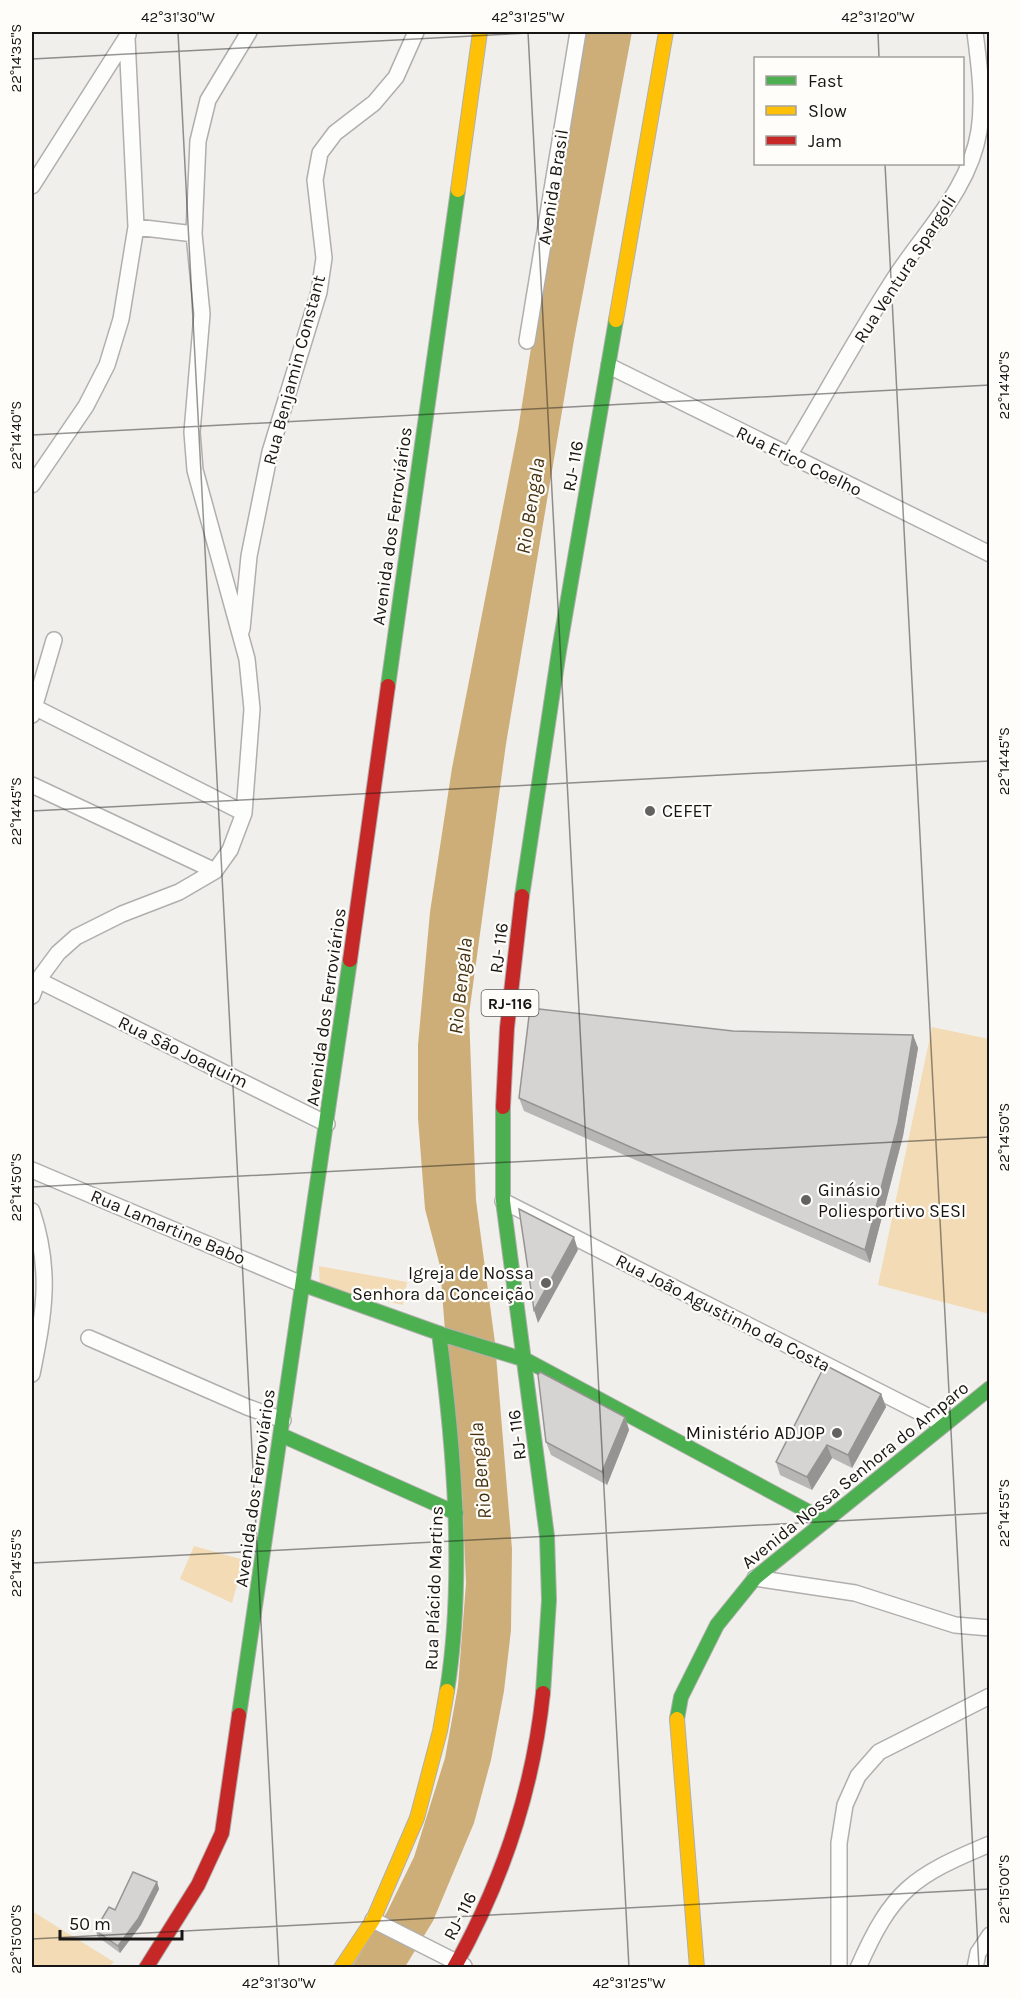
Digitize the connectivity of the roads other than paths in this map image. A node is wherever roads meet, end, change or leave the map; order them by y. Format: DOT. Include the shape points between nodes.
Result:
graph roads {
  1 [pos="249,32"];
  2 [pos="416,32"];
  3 [pos="480,32"];
  4 [pos="578,32"];
  5 [pos="666,32"];
  6 [pos="975,32"];
  7 [pos="128,35"];
  8 [pos="32,186"];
  9 [pos="136,227"];
  10 [pos="194,234"];
  11 [pos="527,341"];
  12 [pos="609,366"];
  13 [pos="788,457"];
  14 [pos="32,485"];
  15 [pos="990,554"];
  16 [pos="241,636"];
  17 [pos="54,640"];
  18 [pos="33,711"];
  19 [pos="32,785"];
  20 [pos="244,813"];
  21 [pos="215,871"];
  22 [pos="38,980"];
  23 [pos="32,996"];
  24 [pos="327,1124"];
  25 [pos="32,1170"];
  26 [pos="503,1201"];
  27 [pos="33,1217"];
  28 [pos="304,1285"];
  29 [pos="442,1334"];
  30 [pos="89,1338"];
  31 [pos="526,1360"];
  32 [pos="32,1374"];
  33 [pos="990,1388"];
  34 [pos="943,1424"];
  35 [pos="282,1428"];
  36 [pos="456,1513"];
  37 [pos="824,1520"];
  38 [pos="755,1578"];
  39 [pos="990,1628"];
  40 [pos="990,1696"];
  41 [pos="990,1844"];
  42 [pos="376,1921"];
  43 [pos="990,1935"];
  44 [pos="459,1966"];
  45 [pos="146,1968"];
  46 [pos="341,1968"];
  47 [pos="697,1968"];
  48 [pos="839,1968"];
  49 [pos="858,1968"];
  50 [pos="975,1968"];
  1 -- 10 [label="street, Rua Benjamin Constant" via="208,100 198,141"];
  2 -- 16 [label="street, Rua Benjamin Constant" via="396,77 374,103 335,133 320,153 315,180 324,258 319,292 270,452 249,556"];
  3 -- 24 [label="main road, Avenida dos Ferroviários"];
  4 -- 11 [label="street, Avenida Brasil"];
  5 -- 12 [label="main road, RJ- 116 / RJ-116"];
  6 -- 13 [label="street, Rua Ventura Spargoli" via="982,89 980,122 966,172 942,216 899,272"];
  7 -- 8 [label="street"];
  7 -- 9 [label="street"];
  9 -- 10 [label="street"];
  9 -- 14 [label="street" via="121,319 107,365 86,406"];
  10 -- 16 [label="street, Rua Benjamin Constant" via="202,314 192,432 195,470"];
  12 -- 13 [label="street, Rua Erico Coelho"];
  12 -- 26 [label="main road, RJ- 116 / RJ-116" via="530,836 504,1083"];
  13 -- 15 [label="street, Rua Erico Coelho"];
  16 -- 20 [label="street, Rua Benjamin Constant" via="252,709"];
  17 -- 18 [label="street"];
  18 -- 20 [label="street"];
  19 -- 21 [label="street"];
  20 -- 21 [label="street, Rua Benjamin Constant" via="230,850"];
  21 -- 22 [label="street, Rua Benjamin Constant" via="179,892 76,937"];
  22 -- 23 [label="street, Rua Benjamin Constant"];
  22 -- 24 [label="street, Rua São Joaquim"];
  24 -- 28 [label="main road, Avenida dos Ferroviários"];
  25 -- 28 [label="street, Rua Lamartine Babo"];
  26 -- 31 [label="main road, RJ- 116 / RJ-116"];
  26 -- 34 [label="street, Rua João Agustinho da Costa"];
  27 -- 32 [label="street" via="46,1285"];
  28 -- 29 [label="main road"];
  28 -- 35 [label="main road, Avenida dos Ferroviários"];
  29 -- 31 [label="main road"];
  29 -- 36 [label="main road, Rua Plácido Martins"];
  30 -- 35 [label="street" via="248,1407"];
  31 -- 37 [label="main road"];
  31 -- 44 [label="main road, RJ- 116 / RJ-116" via="548,1548 547,1633 540,1717 521,1817 496,1885"];
  33 -- 34 [label="main road, Avenida Nossa Senhora do Amparo"];
  34 -- 37 [label="main road, Avenida Nossa Senhora do Amparo"];
  35 -- 36 [label="main road"];
  35 -- 45 [label="main road, Avenida dos Ferroviários" via="222,1831 208,1867"];
  36 -- 42 [label="main road, Rua Plácido Martins" via="452,1658 440,1731 417,1818"];
  37 -- 38 [label="main road, Avenida Nossa Senhora do Amparo"];
  38 -- 39 [label="street" via="855,1593 955,1625"];
  38 -- 47 [label="main road, Avenida Nossa Senhora do Amparo" via="717,1624 677,1710 676,1741"];
  40 -- 48 [label="street" via="879,1752 858,1776 845,1805 839,1843"];
  41 -- 49 [label="street" via="944,1863 914,1881 889,1907"];
  42 -- 44 [label="street"];
  42 -- 46 [label="main road, Rua Plácido Martins"];
  43 -- 50 [label="street" via="978,1953"];
}
